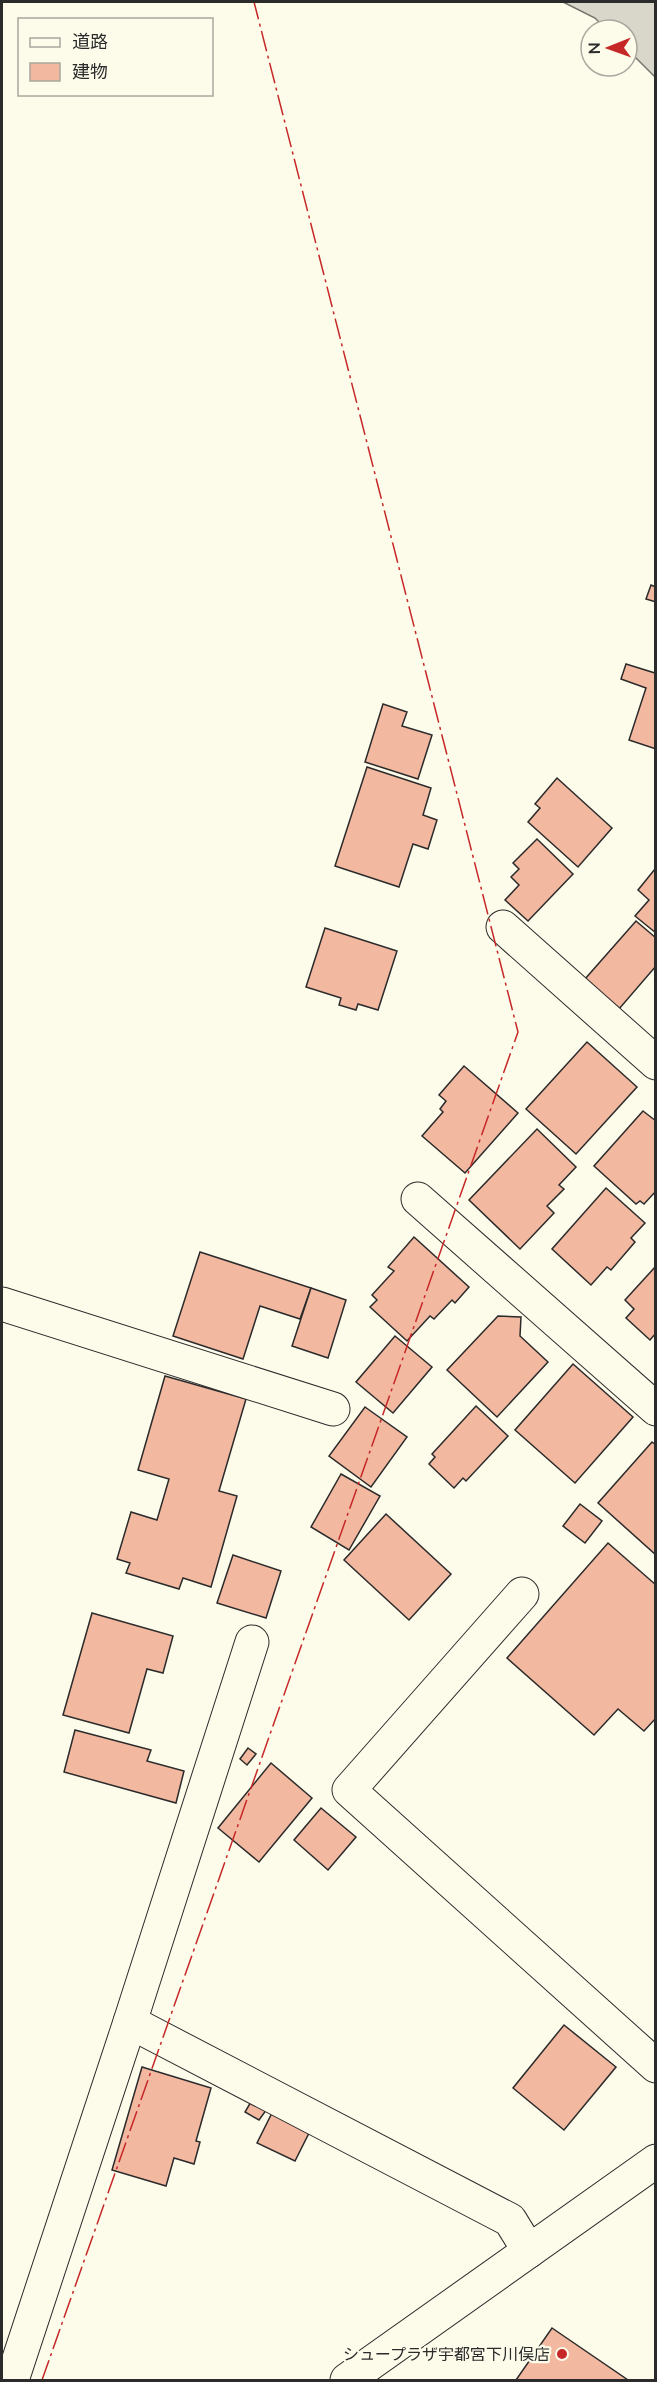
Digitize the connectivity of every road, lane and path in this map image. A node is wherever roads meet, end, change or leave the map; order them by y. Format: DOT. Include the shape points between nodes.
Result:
graph roads {
  1 [pos="503,927"];
  2 [pos="656,1064"];
  3 [pos="418,1199"];
  4 [pos="2,1304"];
  5 [pos="333,1409"];
  6 [pos="656,1409"];
  7 [pos="522,1594"];
  8 [pos="252,1642"];
  9 [pos="130,2022"];
  10 [pos="656,2066"];
  11 [pos="656,2161"];
  12 [pos="529,2251"];
  13 [pos="12,2380"];
  14 [pos="347,2380"];
  1 -- 2 [label="street"];
  3 -- 6 [label="street"];
  4 -- 5 [label="street"];
  7 -- 10 [label="street" via="349,1790"];
  8 -- 9 [label="street"];
  9 -- 12 [label="street" via="510,2220"];
  9 -- 13 [label="street"];
  11 -- 12 [label="street"];
  12 -- 14 [label="street"];
}
